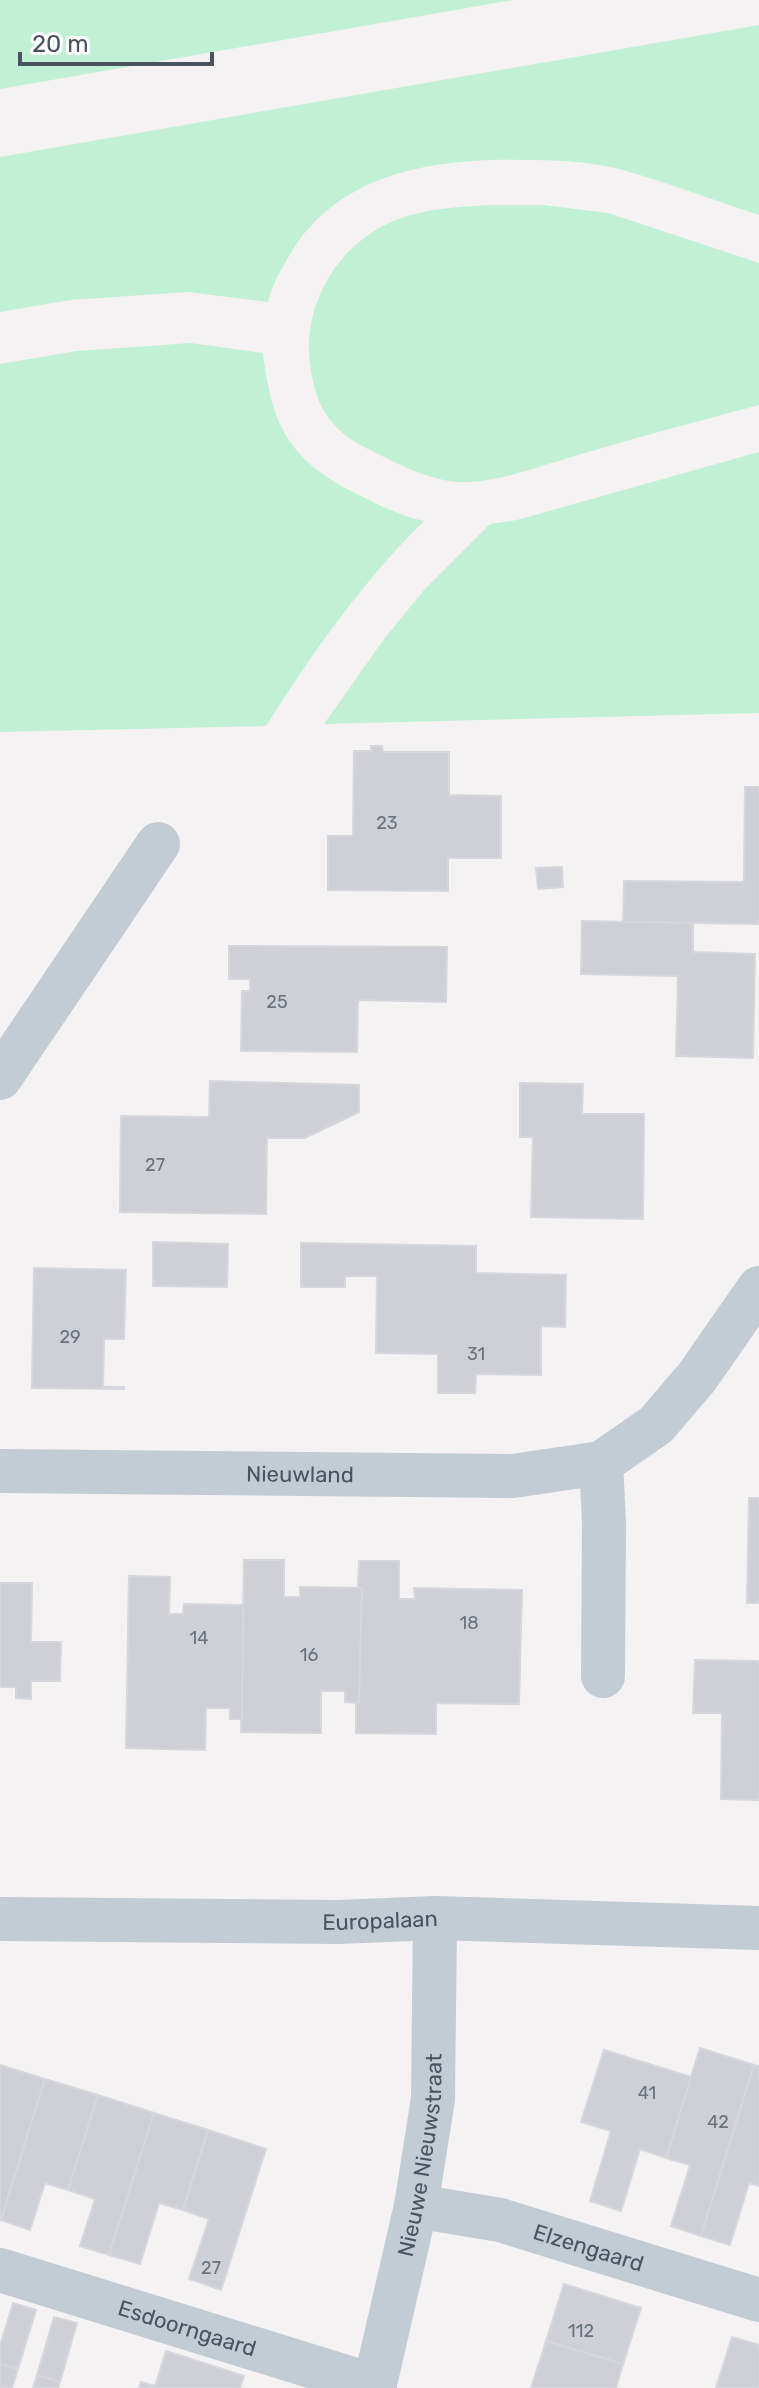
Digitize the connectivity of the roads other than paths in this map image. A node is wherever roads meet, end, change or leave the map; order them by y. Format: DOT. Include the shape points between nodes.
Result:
graph roads {
  1 [pos="158,844"];
  2 [pos="0,1078"];
  3 [pos="759,1288"];
  4 [pos="601,1463"];
  5 [pos="0,1471"];
  6 [pos="603,1676"];
  7 [pos="435,1918"];
  8 [pos="0,1919"];
  9 [pos="759,1928"];
  10 [pos="416,2206"];
  11 [pos="0,2270"];
  12 [pos="759,2300"];
  13 [pos="375,2387"];
  1 -- 2 [label="street"];
  3 -- 4 [label="street, Nieuwland" via="656,1425"];
  4 -- 5 [label="street, Nieuwland" via="513,1476"];
  4 -- 6 [label="street"];
  7 -- 8 [label="street, Europalaan"];
  7 -- 9 [label="street, Europalaan"];
  7 -- 10 [label="street, Nieuwe Nieuwstraat" via="433,2099"];
  10 -- 12 [label="street, Elzengaard" via="500,2220"];
  10 -- 13 [label="street, Nieuwe Nieuwstraat"];
  11 -- 13 [label="street, Esdoorngaard"];
}
